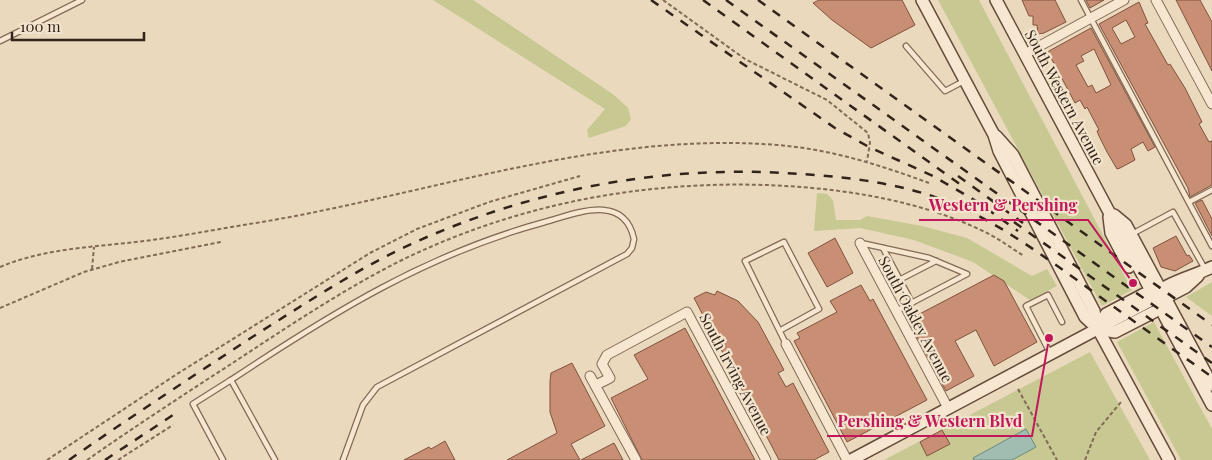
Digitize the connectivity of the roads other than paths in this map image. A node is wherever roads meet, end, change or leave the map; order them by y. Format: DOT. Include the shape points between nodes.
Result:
graph roads {
  1 [pos="82,0"];
  2 [pos="922,0"];
  3 [pos="996,0"];
  4 [pos="1081,0"];
  5 [pos="1124,0"];
  6 [pos="1156,0"];
  7 [pos="1091,18"];
  8 [pos="0,41"];
  9 [pos="906,46"];
  10 [pos="1025,54"];
  11 [pos="965,80"];
  12 [pos="1212,104"];
  13 [pos="1212,190"];
  14 [pos="1189,202"];
  15 [pos="1108,208"];
  16 [pos="1127,236"];
  17 [pos="860,243"];
  18 [pos="1212,246"];
  19 [pos="882,248"];
  20 [pos="936,260"];
  21 [pos="1209,268"];
  22 [pos="901,279"];
  23 [pos="1155,299"];
  24 [pos="912,303"];
  25 [pos="896,311"];
  26 [pos="1062,322"];
  27 [pos="1098,329"];
  28 [pos="781,330"];
  29 [pos="786,344"];
  30 [pos="1050,354"];
  31 [pos="590,376"];
  32 [pos="231,380"];
  33 [pos="1212,385"];
  34 [pos="596,386"];
  35 [pos="1212,405"];
  36 [pos="948,408"];
  37 [pos="1212,410"];
  38 [pos="223,460"];
  39 [pos="275,460"];
  40 [pos="343,460"];
  41 [pos="636,460"];
  42 [pos="766,460"];
  43 [pos="849,460"];
  44 [pos="1169,460"];
  1 -- 8 [label="lane"];
  2 -- 11 [label="main road"];
  3 -- 10 [label="main road, South Western Avenue"];
  4 -- 7 [label="lane"];
  5 -- 7 [label="street"];
  6 -- 12 [label="street"];
  7 -- 10 [label="street"];
  7 -- 14 [label="lane"];
  9 -- 11 [label="lane" via="945,91"];
  10 -- 15 [label="main road, South Western Avenue"];
  11 -- 27 [label="main road" via="1085,317"];
  13 -- 14 [label="lane"];
  14 -- 18 [label="lane"];
  15 -- 16 [label="main road, South Western Avenue"];
  15 -- 23 [label="main road, South Western Avenue" via="1111,233"];
  16 -- 21 [label="lane" via="1173,212"];
  16 -- 23 [label="main road, South Western Avenue"];
  17 -- 19 [label="lane"];
  17 -- 25 [label="street, South Oakley Avenue"];
  19 -- 20 [label="lane"];
  19 -- 22 [label="lane"];
  20 -- 22 [label="lane"];
  20 -- 24 [label="lane" via="967,274"];
  21 -- 23 [label="main road"];
  22 -- 24 [label="lane"];
  23 -- 27 [label="main road" via="1106,314"];
  23 -- 27 [label="main road" via="1115,332"];
  23 -- 33 [label="main road, South Western Avenue"];
  23 -- 35 [label="main road, South Western Avenue"];
  23 -- 37 [label="main road, South Western Avenue" via="1201,400"];
  24 -- 25 [label="lane"];
  25 -- 36 [label="street, South Oakley Avenue"];
  26 -- 30 [label="lane" via="1048,294 1026,306"];
  27 -- 30 [label="main road"];
  27 -- 44 [label="main road"];
  28 -- 28 [label="lane" via="819,310 784,242 745,262"];
  28 -- 29 [label="lane"];
  29 -- 43 [label="street"];
  30 -- 36 [label="main road"];
  31 -- 34 [label="street"];
  32 -- 38 [label="lane" via="193,404"];
  32 -- 39 [label="lane"];
  32 -- 40 [label="lane" via="355,301 486,240 594,210 611,210 625,220 634,239 627,254 377,387 363,405"];
  34 -- 41 [label="street"];
  34 -- 42 [label="street, South Irving Avenue" via="610,378 602,364 607,355 687,312"];
  36 -- 43 [label="main road"];
}
